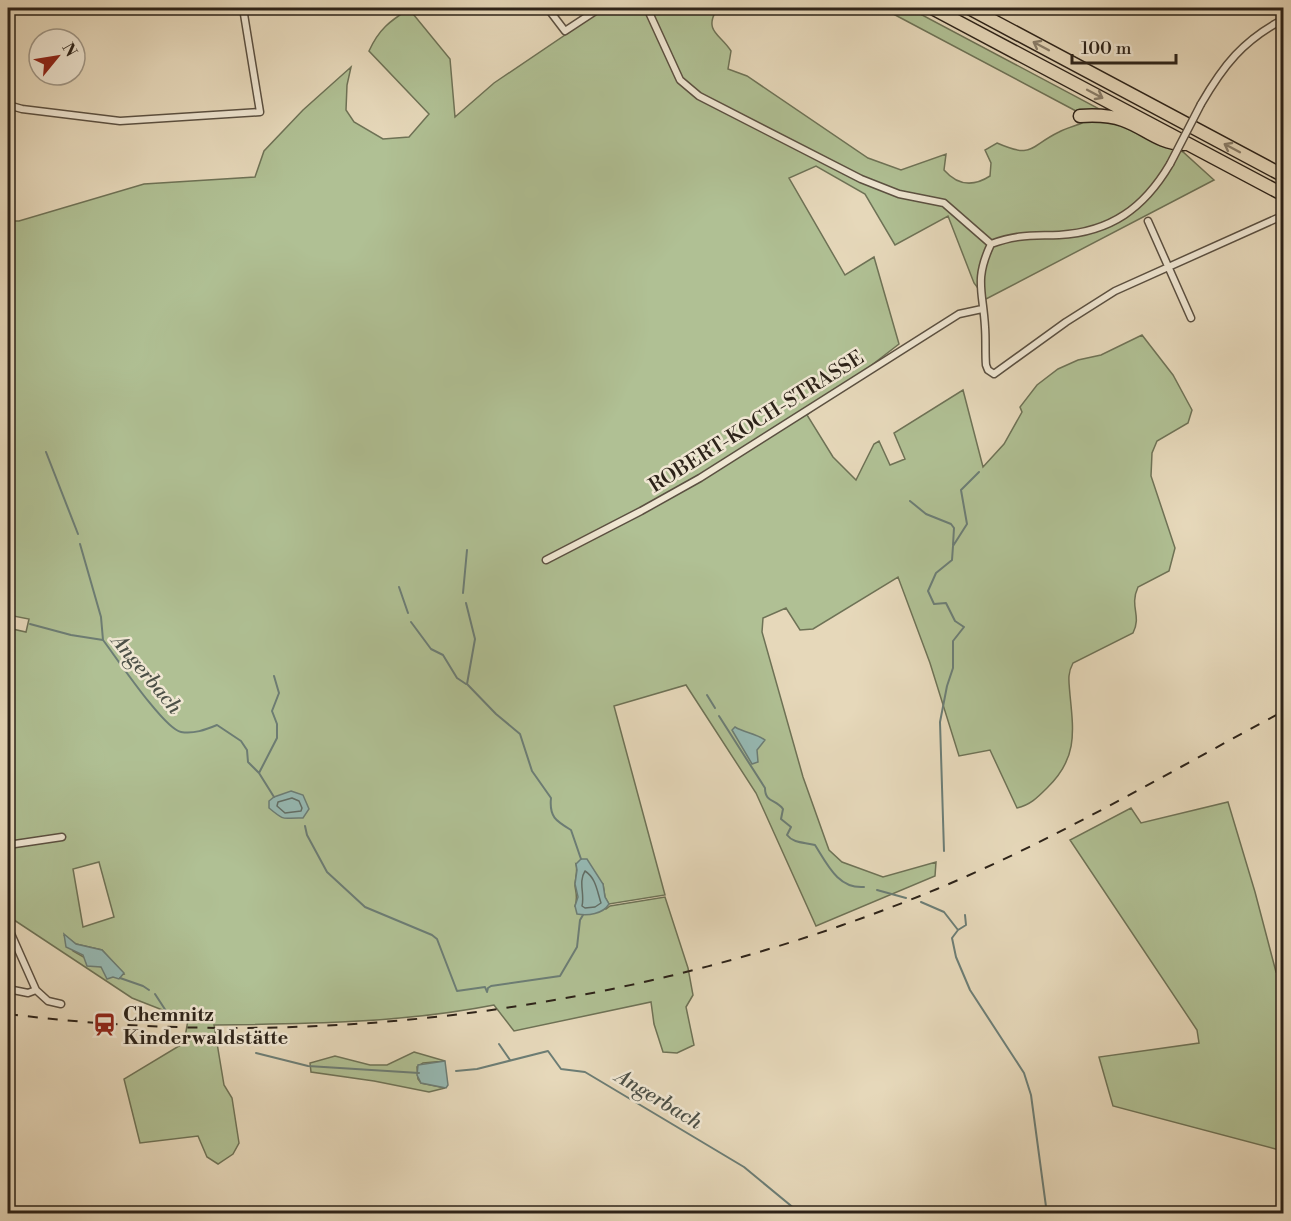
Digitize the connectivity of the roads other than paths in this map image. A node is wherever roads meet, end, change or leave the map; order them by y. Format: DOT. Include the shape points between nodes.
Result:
graph roads {
  1 [pos="143,8"];
  2 [pos="206,8"];
  3 [pos="243,8"];
  4 [pos="600,8"];
  5 [pos="648,8"];
  6 [pos="932,8"];
  7 [pos="969,8"];
  8 [pos="549,10"];
  9 [pos="1284,19"];
  10 [pos="8,105"];
  11 [pos="1080,116"];
  12 [pos="1189,145"];
  13 [pos="1284,176"];
  14 [pos="1284,195"];
  15 [pos="1282,216"];
  16 [pos="1148,221"];
  17 [pos="991,244"];
  18 [pos="1169,266"];
  19 [pos="982,309"];
  20 [pos="1191,318"];
  21 [pos="546,560"];
  22 [pos="62,837"];
  23 [pos="8,845"];
  24 [pos="8,927"];
  25 [pos="8,989"];
  26 [pos="36,990"];
  27 [pos="61,1004"];
  1 -- 2 [label="street"];
  3 -- 10 [label="street" via="260,112 120,121"];
  4 -- 8 [label="street" via="565,31"];
  5 -- 17 [label="street" via="680,80 699,96 861,179 899,194 944,203"];
  6 -- 12 [label="highway, one-way"];
  13 -- 7 [label="highway, one-way"];
  9 -- 17 [label="street, bridge" via="1241,48 1217,77 1151,192 1119,220 1093,231 1025,234"];
  11 -- 12 [label="highway" via="1124,120 1169,144"];
  12 -- 14 [label="highway"];
  15 -- 18 [label="street"];
  16 -- 18 [label="street"];
  17 -- 19 [label="street" via="980,279"];
  18 -- 19 [label="street" via="1115,291 994,374 986,365"];
  18 -- 20 [label="street"];
  19 -- 21 [label="street, ROBERT-KOCH-STRASSE" via="959,314 700,478"];
  22 -- 23 [label="street"];
  24 -- 26 [label="street"];
  25 -- 26 [label="street" via="28,993"];
  26 -- 27 [label="street" via="48,1001"];
}
